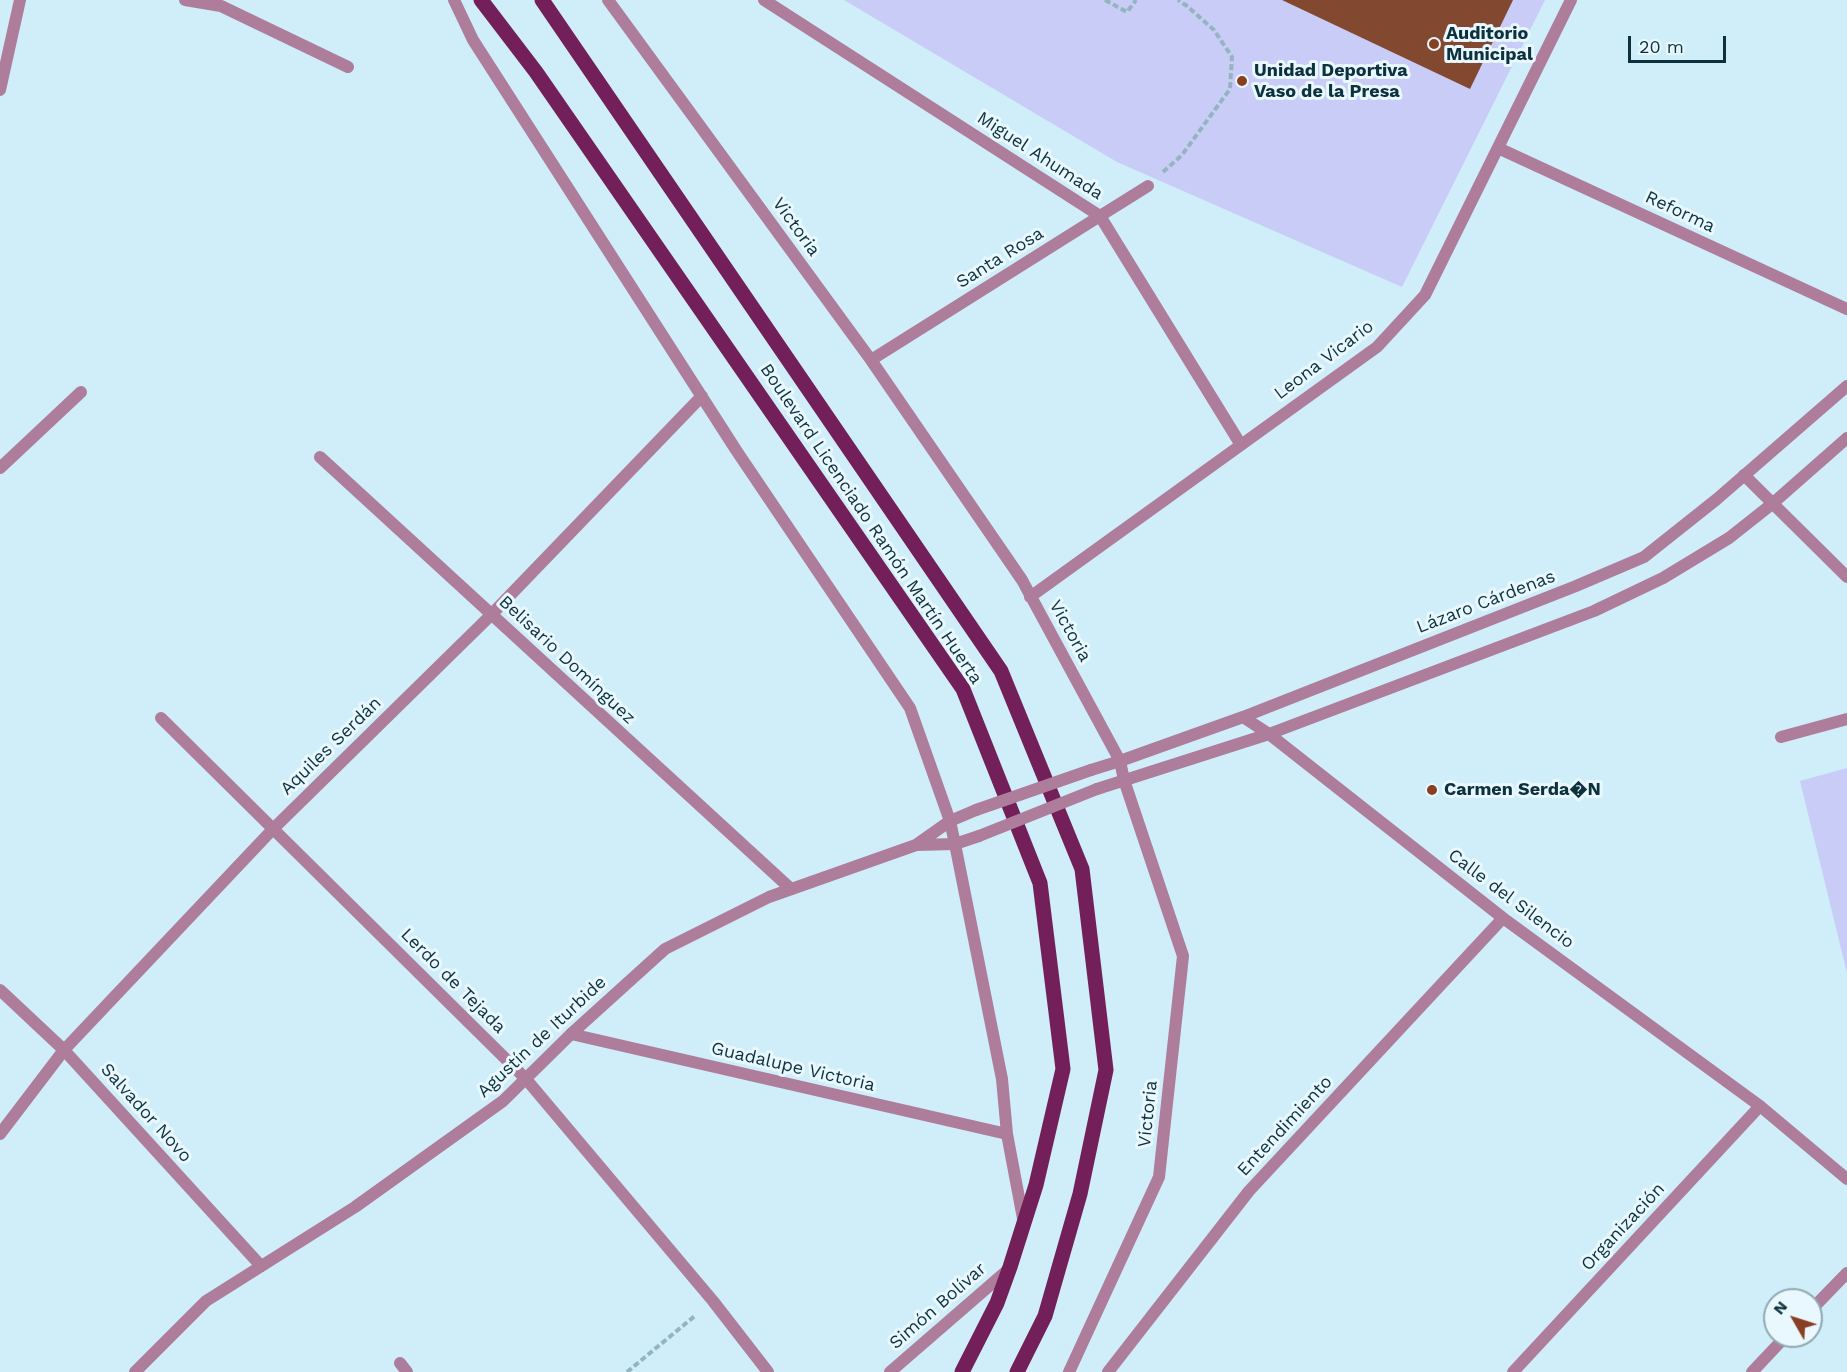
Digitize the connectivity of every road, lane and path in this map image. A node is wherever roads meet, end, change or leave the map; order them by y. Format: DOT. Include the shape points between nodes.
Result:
graph roads {
  1 [pos="20,0"];
  2 [pos="185,0"];
  3 [pos="454,0"];
  4 [pos="481,0"];
  5 [pos="542,0"];
  6 [pos="608,0"];
  7 [pos="764,0"];
  8 [pos="1105,0"];
  9 [pos="1136,0"];
  10 [pos="1178,0"];
  11 [pos="1571,0"];
  12 [pos="348,67"];
  13 [pos="0,90"];
  14 [pos="1498,148"];
  15 [pos="1148,186"];
  16 [pos="1101,216"];
  17 [pos="1847,309"];
  18 [pos="872,360"];
  19 [pos="1847,386"];
  20 [pos="81,392"];
  21 [pos="702,396"];
  22 [pos="1847,438"];
  23 [pos="1241,445"];
  24 [pos="320,457"];
  25 [pos="0,468"];
  26 [pos="1744,475"];
  27 [pos="1772,504"];
  28 [pos="1847,577"];
  29 [pos="1030,597"];
  30 [pos="491,615"];
  31 [pos="1243,717"];
  32 [pos="161,718"];
  33 [pos="1847,719"];
  34 [pos="1269,734"];
  35 [pos="1780,737"];
  36 [pos="1120,761"];
  37 [pos="1124,780"];
  38 [pos="976,810"];
  39 [pos="950,821"];
  40 [pos="273,829"];
  41 [pos="955,844"];
  42 [pos="915,845"];
  43 [pos="791,890"];
  44 [pos="1503,918"];
  45 [pos="0,990"];
  46 [pos="571,1034"];
  47 [pos="64,1050"];
  48 [pos="526,1079"];
  49 [pos="1760,1106"];
  50 [pos="0,1134"];
  51 [pos="1007,1134"];
  52 [pos="1847,1179"];
  53 [pos="1024,1224"];
  54 [pos="261,1266"];
  55 [pos="1010,1267"];
  56 [pos="1847,1273"];
  57 [pos="1823,1298"];
  58 [pos="713,1301"];
  59 [pos="1775,1348"];
  60 [pos="1020,1371"];
  61 [pos="135,1372"];
  62 [pos="627,1372"];
  63 [pos="768,1372"];
  64 [pos="890,1372"];
  65 [pos="962,1372"];
  66 [pos="1069,1372"];
  67 [pos="1108,1372"];
  68 [pos="1513,1372"];
  69 [pos="1752,1372"];
  1 -- 13 [label="street"];
  2 -- 12 [label="street" via="221,6"];
  3 -- 21 [label="street" via="474,40"];
  4 -- 53 [label="main road, Boulevard Licenciado Ramón Martín Huerta" via="536,72 963,689 1040,883 1063,1069"];
  5 -- 60 [label="main road, Boulevard Licenciado Ramón Martín Huerta" via="1001,671 1082,869 1106,1070 1080,1194 1045,1316"];
  6 -- 18 [label="street, Victoria"];
  7 -- 16 [label="street, Miguel Ahumada"];
  8 -- 9 [label="path" via="1127,12"];
  10 -- 15 [label="path" via="1214,30 1232,57 1230,89 1182,155"];
  11 -- 14 [label="street, Leona Vicario"];
  14 -- 17 [label="street, Reforma"];
  14 -- 23 [label="street, Leona Vicario" via="1425,295 1377,347"];
  15 -- 16 [label="street, Santa Rosa"];
  16 -- 18 [label="street, Santa Rosa"];
  16 -- 23 [label="street, Miguel Ahumada"];
  18 -- 29 [label="street, Victoria"];
  19 -- 26 [label="street, Lázaro Cárdenas"];
  20 -- 25 [label="street"];
  21 -- 30 [label="street, Aquiles Serdán"];
  21 -- 39 [label="street" via="910,708"];
  22 -- 27 [label="street"];
  23 -- 29 [label="street, Leona Vicario"];
  24 -- 30 [label="street, Belisario Domínguez"];
  26 -- 27 [label="street"];
  26 -- 31 [label="street, Lázaro Cárdenas" via="1644,557"];
  27 -- 28 [label="street"];
  27 -- 34 [label="street" via="1729,538 1663,578 1594,611"];
  29 -- 36 [label="street, Victoria"];
  30 -- 40 [label="street, Aquiles Serdán"];
  30 -- 43 [label="street, Belisario Domínguez"];
  31 -- 34 [label="street, Calle del Silencio"];
  31 -- 36 [label="street, Lázaro Cárdenas"];
  32 -- 40 [label="street, Lerdo de Tejada"];
  33 -- 35 [label="street"];
  34 -- 37 [label="street"];
  34 -- 44 [label="street, Calle del Silencio"];
  36 -- 37 [label="street, Victoria"];
  36 -- 38 [label="street, Lázaro Cárdenas, bridge"];
  37 -- 41 [label="street, Agustín de Iturbide, bridge"];
  37 -- 66 [label="street, Victoria" via="1183,956 1159,1177"];
  38 -- 39 [label="street, Agustín de Iturbide"];
  39 -- 41 [label="street"];
  39 -- 42 [label="street, Agustín de Iturbide"];
  40 -- 47 [label="street, Aquiles Serdán"];
  40 -- 48 [label="street, Lerdo de Tejada"];
  41 -- 42 [label="street, Agustín de Iturbide"];
  41 -- 51 [label="street" via="1002,1080"];
  42 -- 43 [label="street, Agustín de Iturbide"];
  43 -- 46 [label="street, Agustín de Iturbide" via="665,949"];
  44 -- 49 [label="street, Calle del Silencio"];
  44 -- 67 [label="street, Entendimiento" via="1249,1191"];
  45 -- 47 [label="street, Salvador Novo"];
  46 -- 48 [label="street, Agustín de Iturbide"];
  46 -- 51 [label="street, Guadalupe Victoria"];
  47 -- 50 [label="street, Aquiles Serdán"];
  47 -- 54 [label="street, Salvador Novo"];
  48 -- 54 [label="street, Agustín de Iturbide" via="503,1101 355,1207"];
  48 -- 58 [label="street, Lerdo de Tejada"];
  49 -- 52 [label="street, Calle del Silencio"];
  49 -- 68 [label="street, Organización"];
  51 -- 53 [label="street"];
  53 -- 55 [label="main road, Boulevard Licenciado Ramón Martín Huerta"];
  54 -- 61 [label="street, Agustín de Iturbide" via="206,1301"];
  55 -- 64 [label="street, Simón Bolívar"];
  55 -- 65 [label="main road, Boulevard Licenciado Ramón Martín Huerta" via="997,1303"];
  56 -- 57 [label="street"];
  58 -- 62 [label="path"];
  58 -- 63 [label="street, Lerdo de Tejada"];
  59 -- 69 [label="street"];
}
